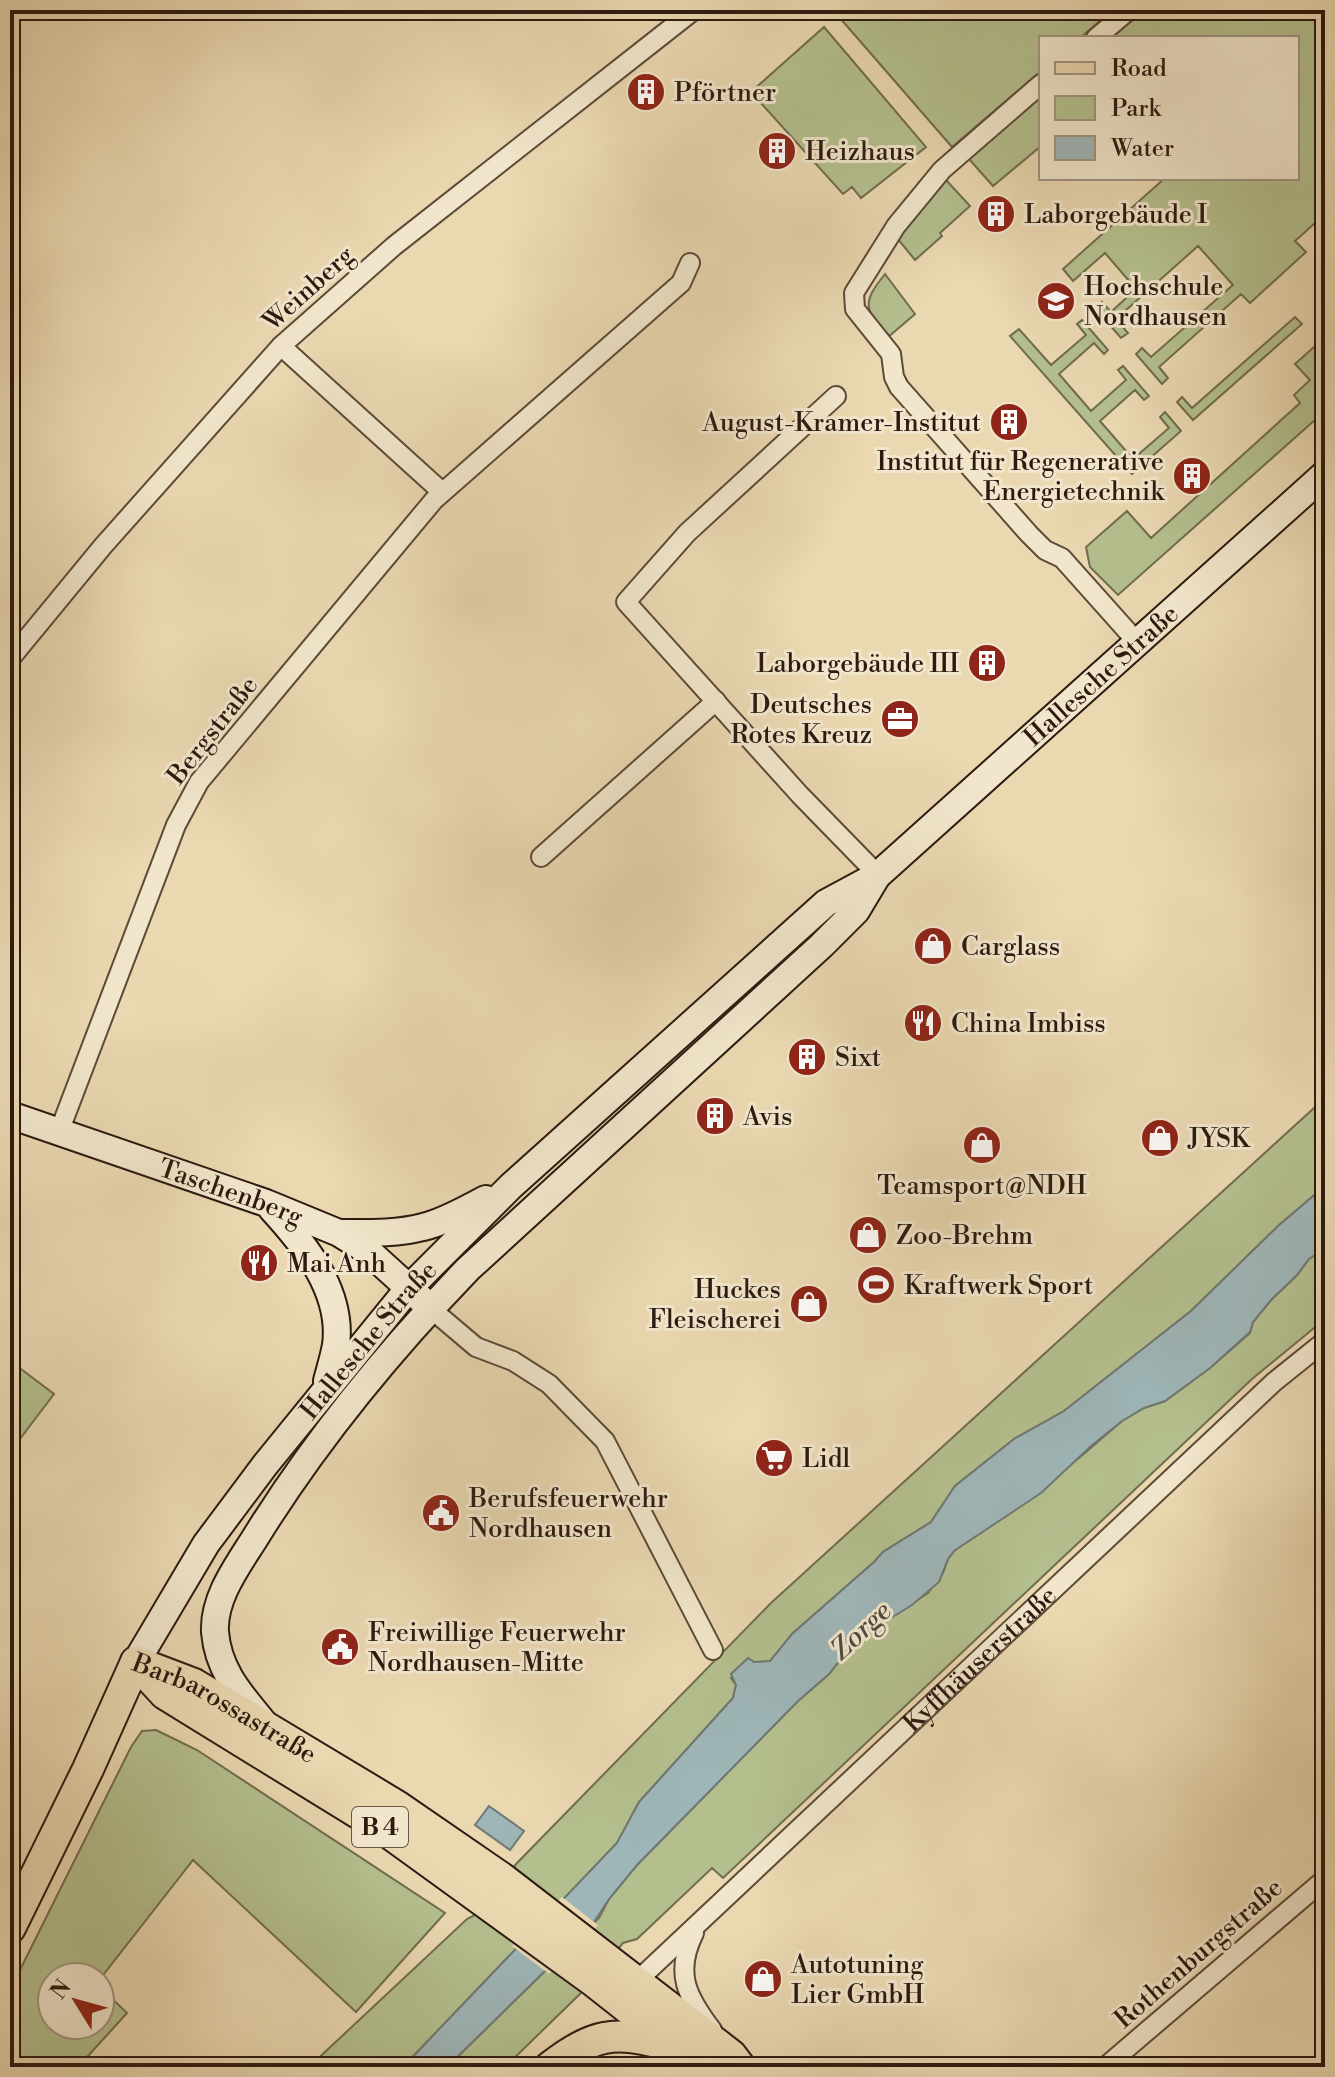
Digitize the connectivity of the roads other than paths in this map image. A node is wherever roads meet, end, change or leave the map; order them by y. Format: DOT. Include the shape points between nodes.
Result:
graph roads {
  1 [pos="694,10"];
  2 [pos="1129,10"];
  3 [pos="1098,36"];
  4 [pos="1039,86"];
  5 [pos="690,263"];
  6 [pos="281,346"];
  7 [pos="836,396"];
  8 [pos="1325,474"];
  9 [pos="442,492"];
  10 [pos="1137,642"];
  11 [pos="10,659"];
  12 [pos="716,701"];
  13 [pos="541,857"];
  14 [pos="878,875"];
  15 [pos="10,1115"];
  16 [pos="59,1132"];
  17 [pos="511,1186"];
  18 [pos="266,1203"];
  19 [pos="339,1233"];
  20 [pos="409,1288"];
  21 [pos="430,1308"];
  22 [pos="1325,1341"];
  23 [pos="324,1392"];
  24 [pos="713,1650"];
  25 [pos="136,1662"];
  26 [pos="265,1725"];
  27 [pos="1325,1879"];
  28 [pos="494,1890"];
  29 [pos="699,1924"];
  30 [pos="10,1928"];
  31 [pos="626,1990"];
  32 [pos="681,2050"];
  33 [pos="728,2063"];
  34 [pos="549,2067"];
  35 [pos="1105,2067"];
  1 -- 6 [label="street, Weinberg" via="394,246"];
  2 -- 3 [label="street"];
  4 -- 10 [label="street" via="952,161 905,214 854,293 855,309 891,354 899,387 1029,534 1062,558"];
  5 -- 9 [label="street, Bergstraße" via="681,283"];
  6 -- 9 [label="street"];
  6 -- 11 [label="street, Weinberg"];
  7 -- 12 [label="street" via="687,533 626,602"];
  8 -- 10 [label="main road, Hallesche Straße"];
  9 -- 16 [label="street, Bergstraße" via="199,782 176,825"];
  10 -- 14 [label="main road, Hallesche Straße"];
  12 -- 13 [label="street"];
  12 -- 14 [label="street"];
  14 -- 17 [label="main road, Hallesche Straße" via="826,903"];
  14 -- 21 [label="main road, Hallesche Straße" via="856,911 822,945"];
  15 -- 16 [label="main road, Taschenberg"];
  16 -- 18 [label="main road, Taschenberg"];
  17 -- 19 [label="main road" via="422,1228"];
  17 -- 20 [label="main road, Hallesche Straße"];
  18 -- 19 [label="main road, Taschenberg"];
  18 -- 23 [label="main road" via="304,1246 325,1281 336,1343"];
  19 -- 20 [label="main road, Taschenberg"];
  20 -- 21 [label="main road, Taschenberg"];
  20 -- 23 [label="main road, Hallesche Straße"];
  21 -- 24 [label="street" via="476,1347 513,1361 549,1384 605,1441"];
  21 -- 26 [label="main road, Hallesche Straße" via="281,1496 225,1587 215,1629 219,1659"];
  22 -- 29 [label="street, Kyffhäuserstraße" via="1262,1393"];
  23 -- 25 [label="main road, Hallesche Straße" via="206,1544"];
  25 -- 26 [label="main road, Barbarossastraße / B 4" via="194,1684"];
  25 -- 28 [label="main road, Barbarossastraße / B 4" via="165,1694"];
  25 -- 30 [label="main road, Hallesche Straße"];
  26 -- 28 [label="main road, Barbarossastraße / B 4" via="397,1806"];
  27 -- 35 [label="street, Rothenburgstraße"];
  28 -- 31 [label="main road, Barbarossastraße / B 4"];
  29 -- 31 [label="street, Kyffhäuserstraße"];
  29 -- 33 [label="street" via="684,1958 687,1989"];
  31 -- 32 [label="main road, Barbarossastraße / B 4"];
  31 -- 33 [label="main road, Barbarossastraße / B 4"];
  31 -- 34 [label="main road, Kyffhäuserstraße"];
  32 -- 33 [label="main road, Barbarossastraße / B 4"];
  32 -- 34 [label="main road, B 4" via="610,2035 579,2046"];
}
